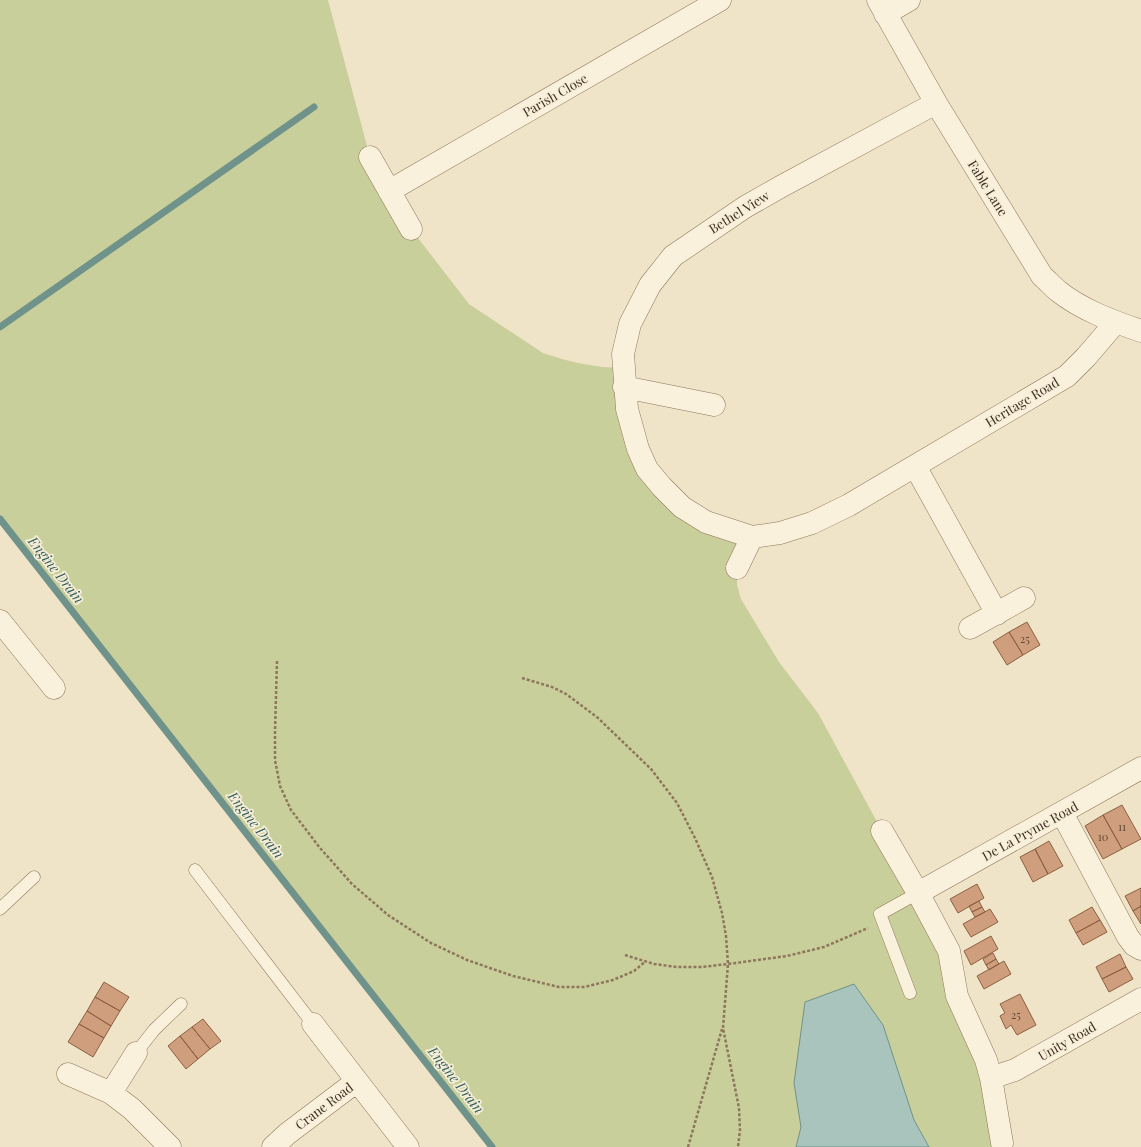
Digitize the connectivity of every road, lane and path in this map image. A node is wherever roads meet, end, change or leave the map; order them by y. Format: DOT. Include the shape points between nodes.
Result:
graph roads {
  1 [pos="720,0"];
  2 [pos="910,0"];
  3 [pos="881,7"];
  4 [pos="936,103"];
  5 [pos="370,157"];
  6 [pos="389,191"];
  7 [pos="411,229"];
  8 [pos="1116,322"];
  9 [pos="1141,331"];
  10 [pos="624,387"];
  11 [pos="714,405"];
  12 [pos="916,466"];
  13 [pos="752,537"];
  14 [pos="737,568"];
  15 [pos="1024,598"];
  16 [pos="997,614"];
  17 [pos="0,621"];
  18 [pos="970,628"];
  19 [pos="7,643"];
  20 [pos="277,661"];
  21 [pos="522,678"];
  22 [pos="54,688"];
  23 [pos="1141,768"];
  24 [pos="1062,813"];
  25 [pos="882,831"];
  26 [pos="195,870"];
  27 [pos="34,877"];
  28 [pos="918,893"];
  29 [pos="0,909"];
  30 [pos="883,920"];
  31 [pos="1141,950"];
  32 [pos="625,955"];
  33 [pos="646,961"];
  34 [pos="728,964"];
  35 [pos="910,993"];
  36 [pos="1141,999"];
  37 [pos="181,1004"];
  38 [pos="313,1024"];
  39 [pos="722,1028"];
  40 [pos="136,1053"];
  41 [pos="68,1074"];
  42 [pos="992,1078"];
  43 [pos="357,1081"];
  44 [pos="111,1093"];
  45 [pos="1002,1143"];
  46 [pos="170,1147"];
  47 [pos="273,1147"];
  48 [pos="408,1147"];
  49 [pos="688,1147"];
  50 [pos="738,1147"];
  1 -- 6 [label="street, Parish Close"];
  2 -- 3 [label="street"];
  3 -- 4 [label="street, Fable Lane"];
  4 -- 8 [label="street, Fable Lane" via="1042,276 1079,305"];
  4 -- 10 [label="street, Bethel View" via="751,204 673,256 650,285 630,324 623,354"];
  5 -- 6 [label="street"];
  6 -- 7 [label="street"];
  8 -- 9 [label="street, Fable Lane"];
  8 -- 12 [label="street, Heritage Road" via="1067,376"];
  10 -- 11 [label="street"];
  10 -- 13 [label="street, Bethel View" via="638,449 647,469 662,487 682,507 706,522"];
  12 -- 13 [label="street, Heritage Road" via="812,523 780,533"];
  12 -- 16 [label="street"];
  13 -- 14 [label="street"];
  15 -- 16 [label="street"];
  16 -- 18 [label="street"];
  17 -- 19 [label="street"];
  19 -- 22 [label="street"];
  20 -- 33 [label="path" via="275,760 280,786 291,810 320,848 352,884 388,915 431,942 467,960 513,976 559,987 584,987 613,980 634,971"];
  21 -- 34 [label="path" via="566,694 598,718 651,769 677,803 712,877 722,913"];
  23 -- 24 [label="street, De La Pryme Road"];
  24 -- 28 [label="street, De La Pryme Road"];
  24 -- 31 [label="street" via="1128,937"];
  25 -- 28 [label="street"];
  26 -- 38 [label="lane"];
  27 -- 29 [label="lane"];
  28 -- 30 [label="lane" via="880,914"];
  28 -- 42 [label="street" via="949,951 957,996"];
  30 -- 34 [label="path" via="824,947 787,956"];
  30 -- 35 [label="lane"];
  32 -- 33 [label="path"];
  33 -- 34 [label="path" via="677,967"];
  34 -- 39 [label="path"];
  36 -- 42 [label="street, Unity Road" via="1015,1070"];
  37 -- 40 [label="lane" via="154,1030"];
  38 -- 43 [label="street, Crane Road"];
  39 -- 49 [label="path"];
  39 -- 50 [label="path" via="739,1108"];
  40 -- 44 [label="street"];
  41 -- 44 [label="street"];
  42 -- 45 [label="street"];
  43 -- 47 [label="street, Crane Road"];
  43 -- 48 [label="street, Crane Road"];
  44 -- 46 [label="street" via="132,1109"];
}
